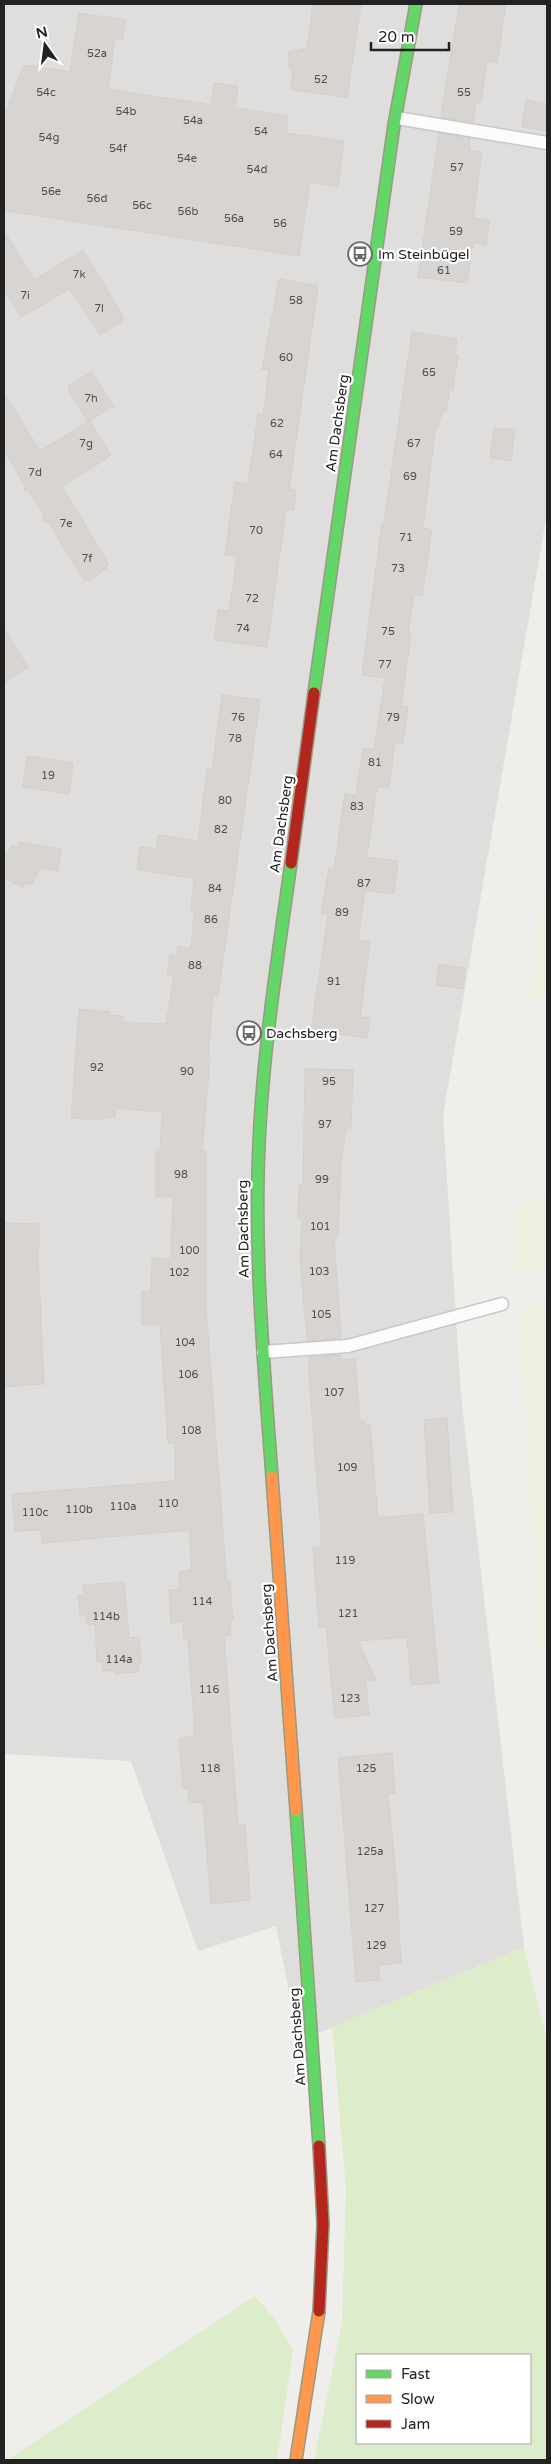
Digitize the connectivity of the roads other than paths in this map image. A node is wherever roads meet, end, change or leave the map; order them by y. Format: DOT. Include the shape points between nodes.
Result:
graph roads {
  1 [pos="416,4"];
  2 [pos="397,118"];
  3 [pos="547,143"];
  4 [pos="502,1304"];
  5 [pos="263,1352"];
  6 [pos="296,2460"];
  1 -- 2 [label="street, Am Dachsberg"];
  2 -- 3 [label="lane"];
  2 -- 5 [label="street, Am Dachsberg" via="265,1046 258,1141 256,1240"];
  4 -- 5 [label="lane" via="348,1346"];
  5 -- 6 [label="street, Am Dachsberg" via="323,2224 319,2317"];
}
